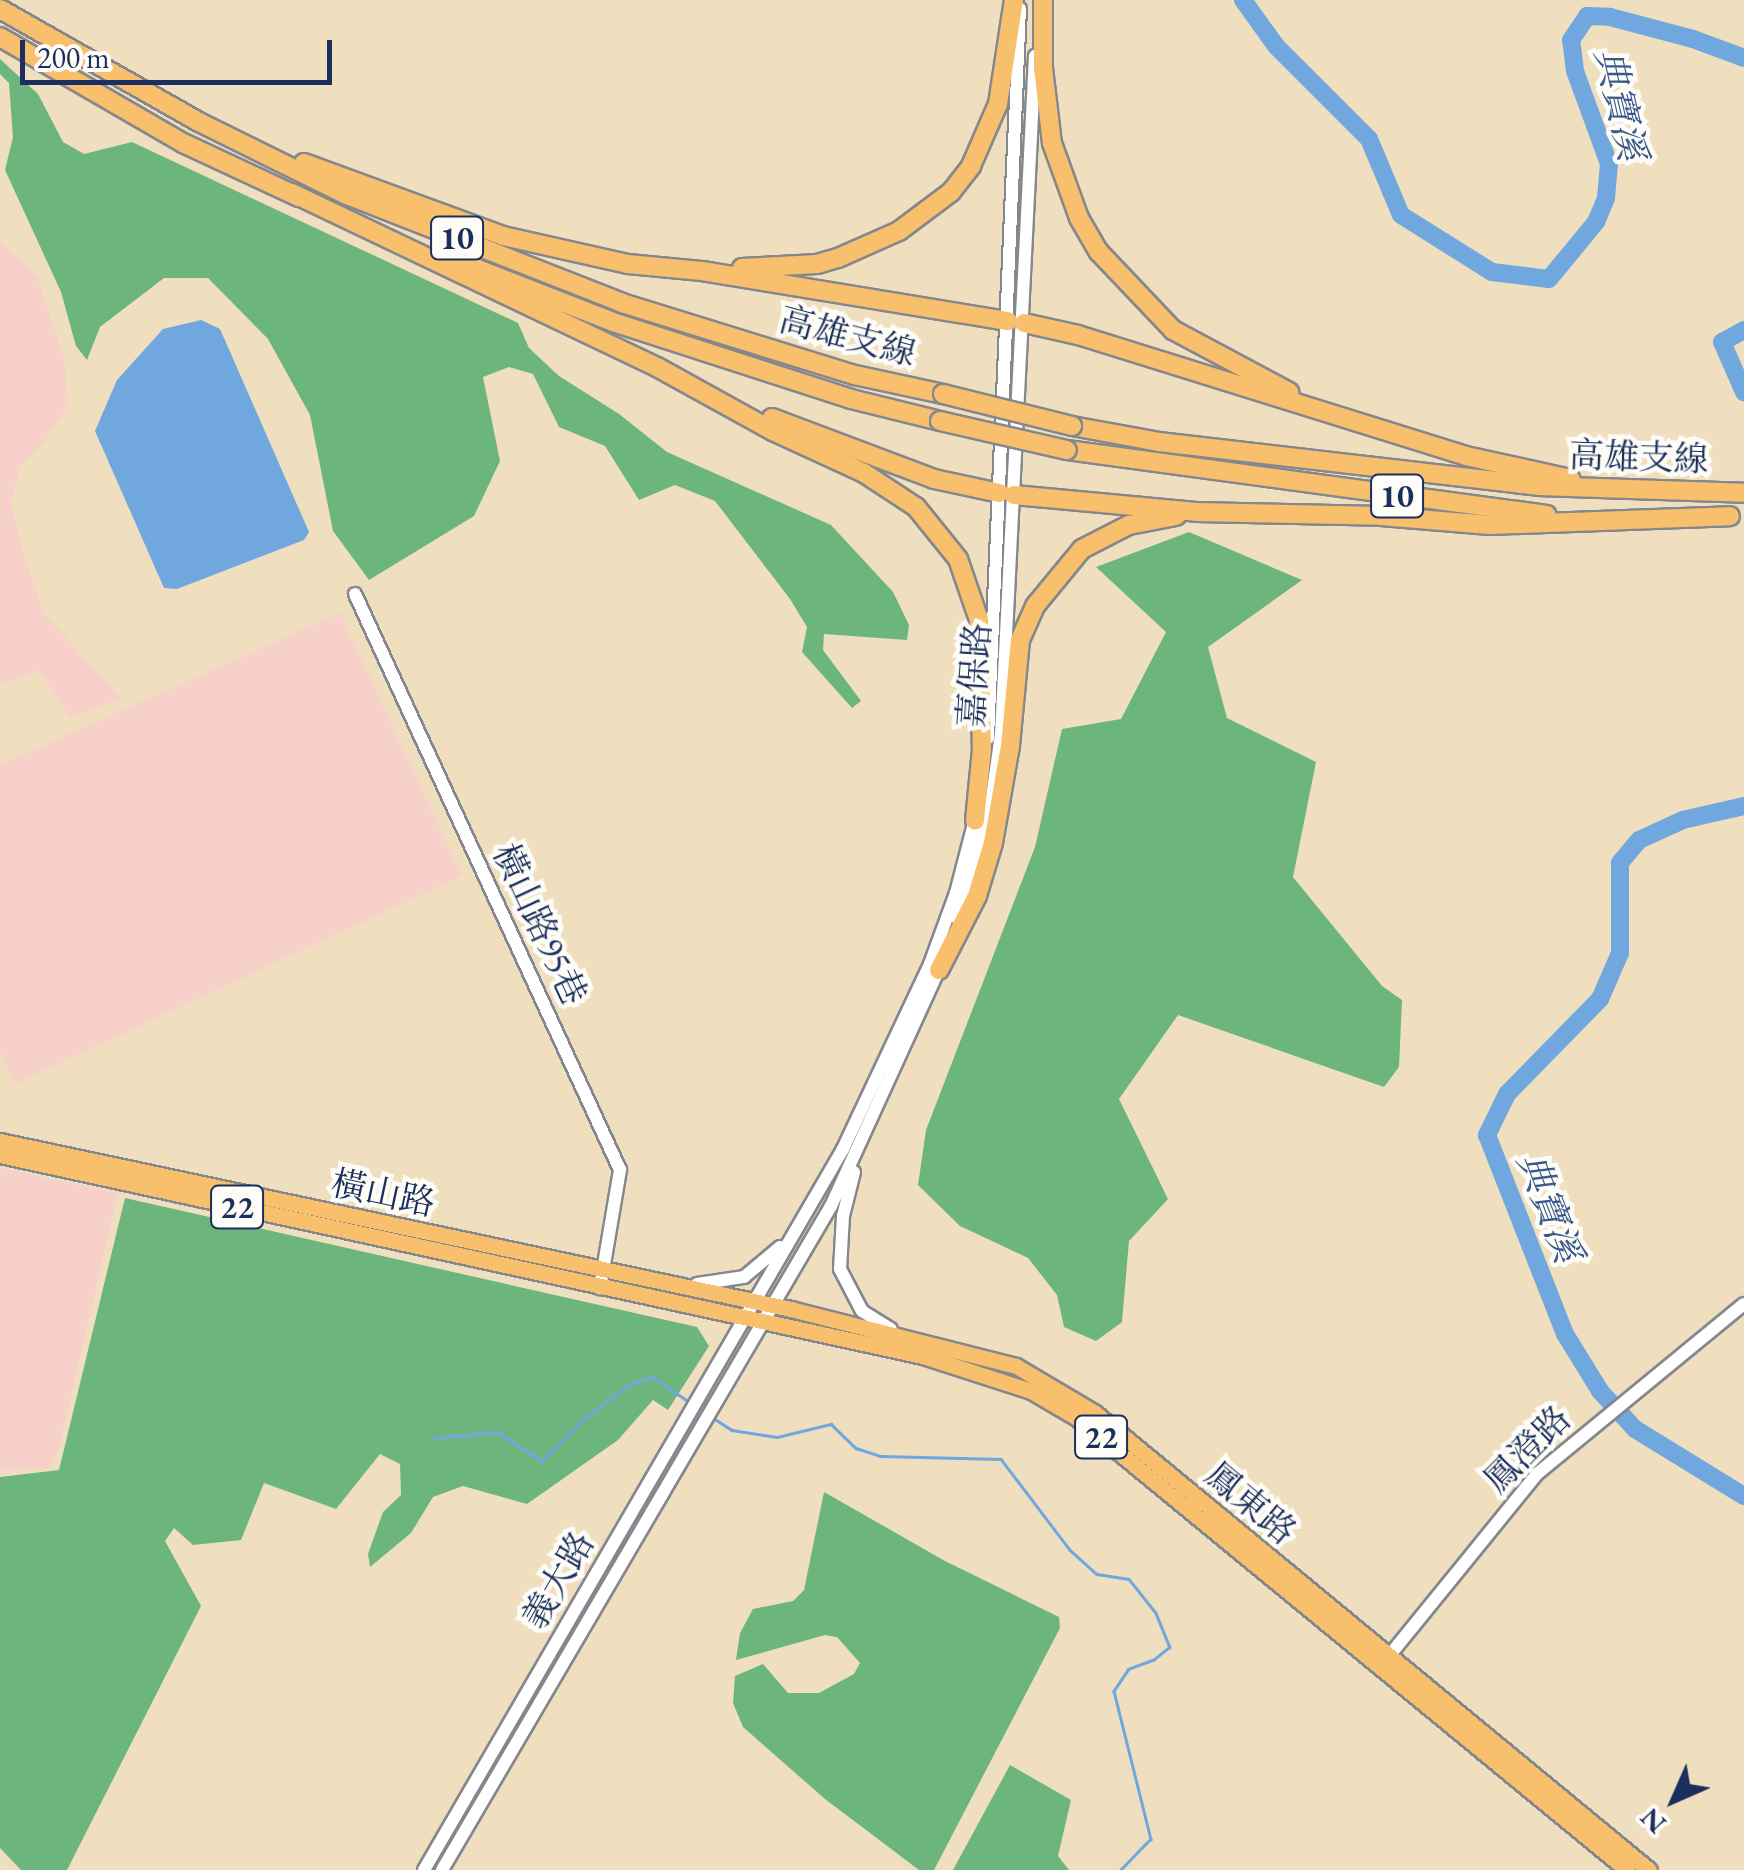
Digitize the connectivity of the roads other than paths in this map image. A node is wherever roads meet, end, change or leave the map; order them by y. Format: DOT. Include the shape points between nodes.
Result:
graph roads {
  1 [pos="1017,0"];
  2 [pos="1040,0"];
  3 [pos="0,9"];
  4 [pos="0,37"];
  5 [pos="228,138"];
  6 [pos="292,193"];
  7 [pos="702,270"];
  8 [pos="1016,322"];
  9 [pos="679,380"];
  10 [pos="1334,414"];
  11 [pos="1616,489"];
  12 [pos="1744,493"];
  13 [pos="1007,494"];
  14 [pos="1196,512"];
  15 [pos="1737,516"];
  16 [pos="356,594"];
  17 [pos="976,821"];
  18 [pos="939,970"];
  19 [pos="0,1142"];
  20 [pos="860,1149"];
  21 [pos="0,1155"];
  22 [pos="803,1218"];
  23 [pos="601,1280"];
  24 [pos="668,1282"];
  25 [pos="754,1302"];
  26 [pos="1744,1304"];
  27 [pos="772,1306"];
  28 [pos="744,1320"];
  29 [pos="762,1323"];
  30 [pos="922,1339"];
  31 [pos="1152,1469"];
  32 [pos="648,1486"];
  33 [pos="662,1493"];
  34 [pos="1385,1661"];
  35 [pos="424,1870"];
  36 [pos="442,1870"];
  37 [pos="1627,1870"];
  38 [pos="1649,1870"];
  1 -- 7 [label="highway" via="984,140 951,192 929,211 870,246 817,264"];
  1 -- 8 [label="street, 嘉保路"];
  2 -- 8 [label="street, 嘉保路"];
  2 -- 10 [label="highway" via="1052,143 1079,218 1100,252 1173,330"];
  3 -- 5 [label="highway, 高雄支線 / 10"];
  4 -- 6 [label="highway, 高雄支線 / 10" via="184,143"];
  5 -- 7 [label="highway" via="502,236 628,264"];
  5 -- 11 [label="highway, 高雄支線 / 10, bridge" via="348,194 622,303 856,375 1159,442"];
  6 -- 9 [label="highway"];
  6 -- 15 [label="highway, 高雄支線 / 10, bridge" via="613,322 850,399 1067,450 1544,515"];
  7 -- 8 [label="highway"];
  8 -- 10 [label="highway"];
  8 -- 13 [label="street, 嘉保路"];
  9 -- 13 [label="highway" via="934,480"];
  9 -- 17 [label="highway" via="891,488 935,527 958,559 979,620"];
  10 -- 11 [label="highway" via="1466,456"];
  11 -- 12 [label="highway, 高雄支線 / 10"];
  13 -- 14 [label="highway"];
  13 -- 17 [label="street, 嘉保路"];
  13 -- 18 [label="street, 嘉保路" via="1006,668 992,798"];
  14 -- 15 [label="highway" via="1506,526"];
  14 -- 18 [label="highway" via="1101,537 1064,566 1035,606 1020,640 993,843 977,896"];
  16 -- 23 [label="street, 橫山路95巷" via="620,1170"];
  17 -- 22 [label="street, 嘉保路" via="930,964"];
  18 -- 20 [label="street, 嘉保路"];
  19 -- 23 [label="main road, 橫山路 / 22"];
  20 -- 27 [label="street, 嘉保路"];
  20 -- 30 [label="street" via="840,1243 844,1280 870,1318"];
  21 -- 23 [label="main road, 橫山路 / 22"];
  22 -- 24 [label="street" via="744,1277 707,1285"];
  22 -- 25 [label="street, 嘉保路"];
  23 -- 24 [label="main road, 橫山路 / 22"];
  23 -- 28 [label="main road, 橫山路 / 22"];
  24 -- 25 [label="main road, 橫山路 / 22"];
  25 -- 27 [label="main road, 鳳東路 / 22"];
  25 -- 28 [label="street, 嘉保路"];
  26 -- 34 [label="street, 鳳澄路" via="1588,1428 1510,1505"];
  27 -- 29 [label="street, 嘉保路"];
  27 -- 30 [label="main road, 鳳東路 / 22"];
  28 -- 29 [label="main road, 鳳東路 / 22"];
  28 -- 32 [label="street, 義大路"];
  29 -- 31 [label="main road, 鳳東路 / 22" via="994,1376 1078,1418"];
  29 -- 33 [label="street, 義大路"];
  30 -- 31 [label="main road, 鳳東路 / 22" via="1016,1366 1070,1394"];
  31 -- 34 [label="main road, 鳳東路 / 22"];
  32 -- 33 [label="street"];
  32 -- 35 [label="street, 義大路"];
  33 -- 36 [label="street, 義大路"];
  34 -- 37 [label="main road, 鳳東路 / 22"];
  34 -- 38 [label="main road, 鳳東路 / 22"];
}
